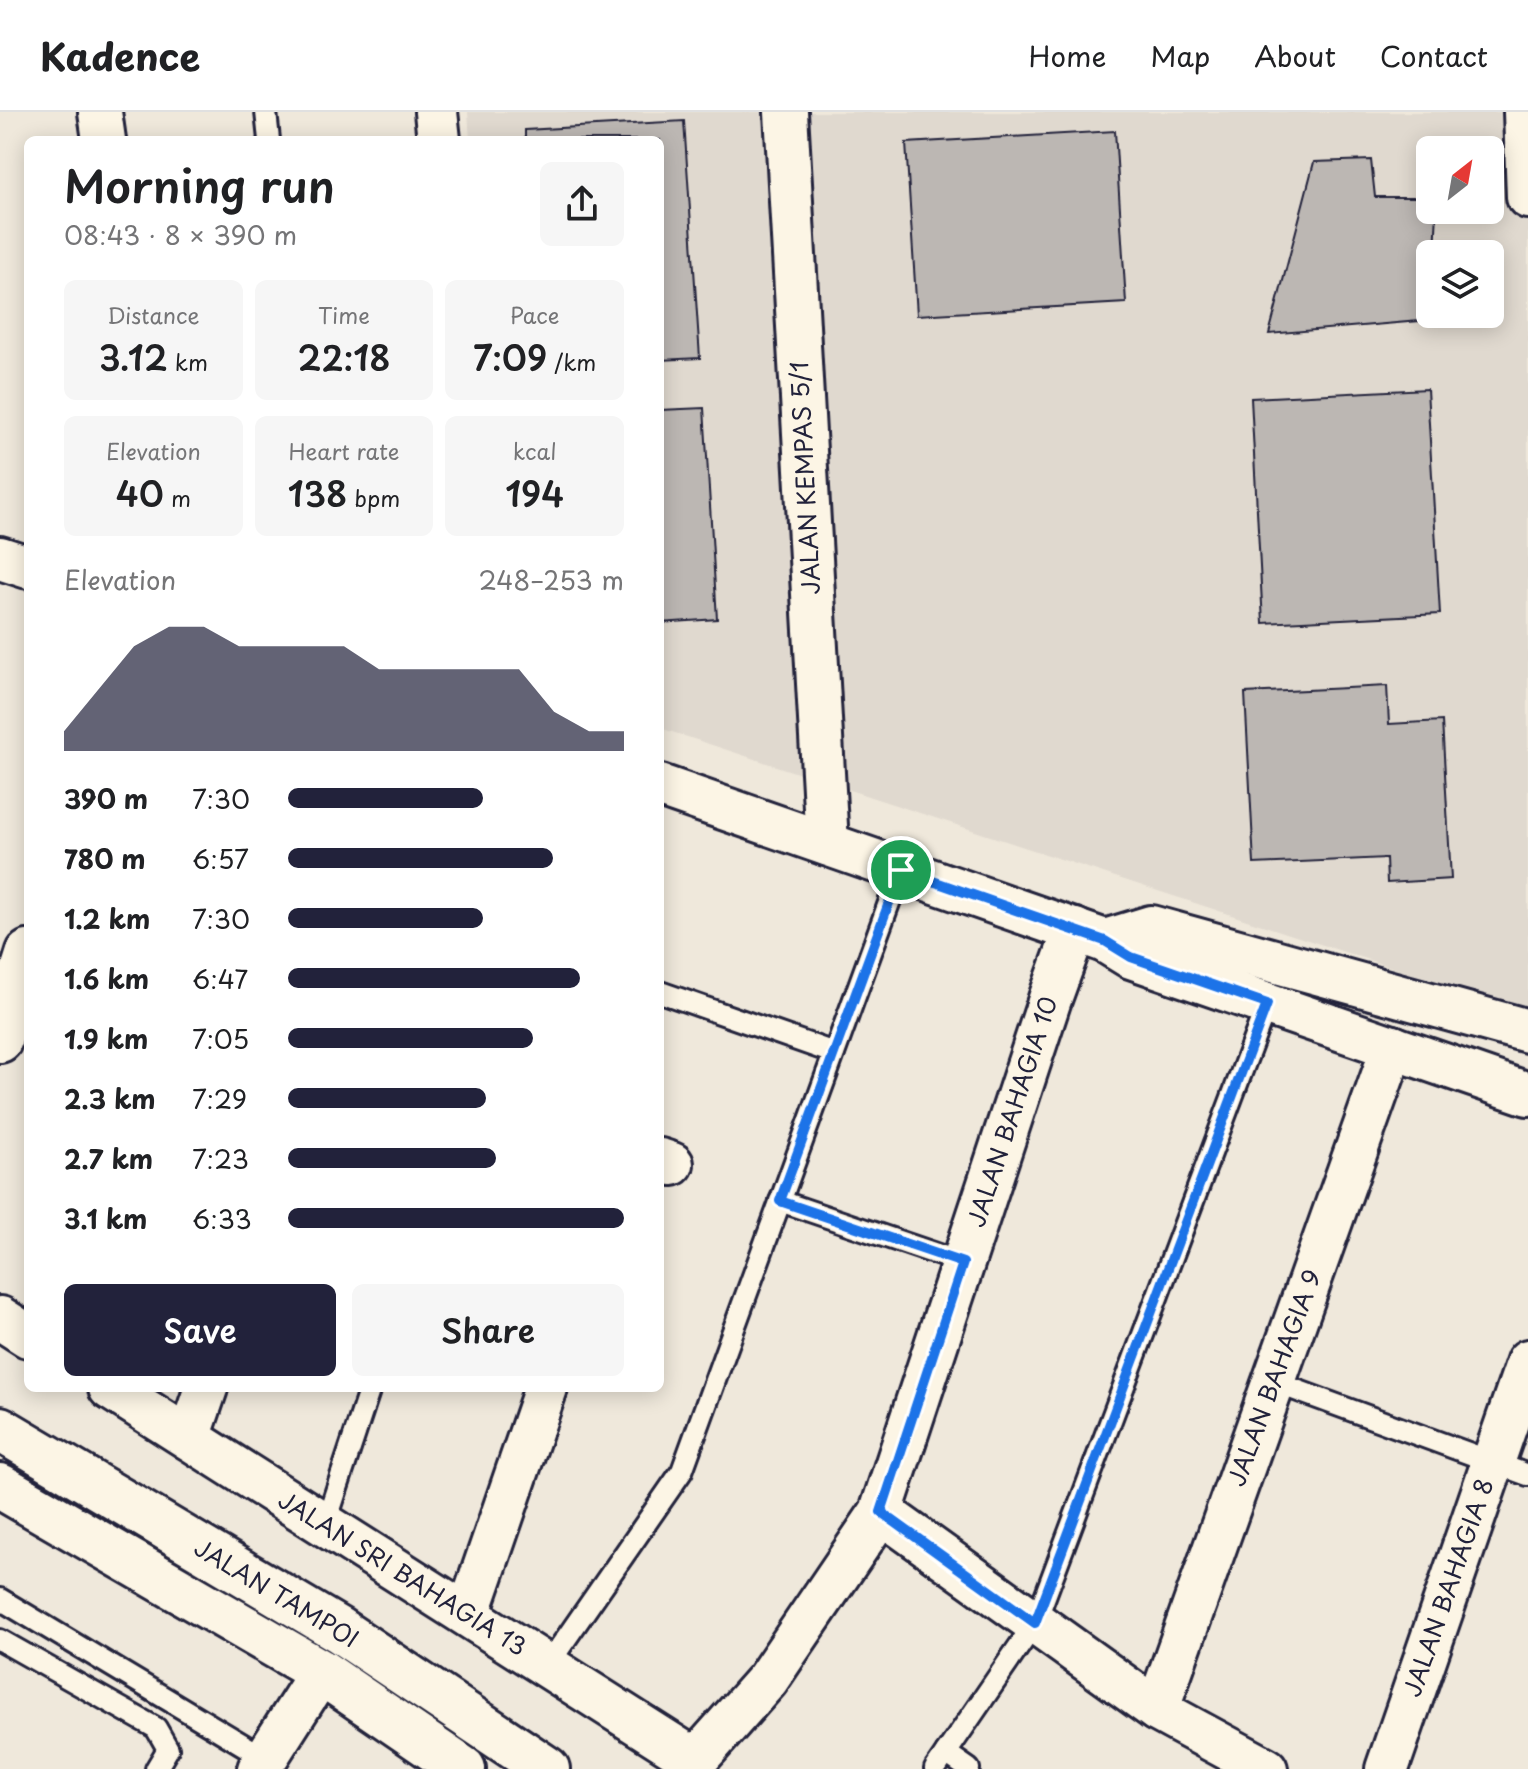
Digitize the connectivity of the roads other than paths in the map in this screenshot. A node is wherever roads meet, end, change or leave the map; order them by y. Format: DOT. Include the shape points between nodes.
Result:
graph roads {
  1 [pos="100,112"];
  2 [pos="266,112"];
  3 [pos="436,112"];
  4 [pos="786,112"];
  5 [pos="1525,112"];
  6 [pos="103,136"];
  7 [pos="269,136"];
  8 [pos="439,136"];
  9 [pos="1528,197"];
  10 [pos="0,558"];
  11 [pos="24,566"];
  12 [pos="664,787"];
  13 [pos="827,844"];
  14 [pos="901,870"];
  15 [pos="1090,936"];
  16 [pos="0,942"];
  17 [pos="24,951"];
  18 [pos="24,965"];
  19 [pos="664,993"];
  20 [pos="1267,1004"];
  21 [pos="1528,1031"];
  22 [pos="0,1041"];
  23 [pos="1393,1047"];
  24 [pos="834,1053"];
  25 [pos="1528,1094"];
  26 [pos="780,1201"];
  27 [pos="963,1263"];
  28 [pos="0,1318"];
  29 [pos="24,1333"];
  30 [pos="1528,1361"];
  31 [pos="1274,1382"];
  32 [pos="116,1392"];
  33 [pos="205,1392"];
  34 [pos="369,1392"];
  35 [pos="545,1392"];
  36 [pos="0,1429"];
  37 [pos="189,1438"];
  38 [pos="1510,1468"];
  39 [pos="0,1486"];
  40 [pos="881,1512"];
  41 [pos="325,1525"];
  42 [pos="0,1599"];
  43 [pos="468,1615"];
  44 [pos="1035,1623"];
  45 [pos="0,1640"];
  46 [pos="547,1666"];
  47 [pos="321,1672"];
  48 [pos="1157,1710"];
  49 [pos="940,1761"];
  50 [pos="262,1764"];
  51 [pos="703,1766"];
  52 [pos="156,1769"];
  53 [pos="463,1769"];
  54 [pos="547,1769"];
  55 [pos="969,1769"];
  56 [pos="1266,1769"];
  57 [pos="1387,1769"];
  1 -- 6 [label="street"];
  2 -- 7 [label="lane"];
  3 -- 8 [label="street"];
  4 -- 13 [label="street, JALAN KEMPAS 5/1"];
  5 -- 9 [label="street"];
  10 -- 11 [label="street"];
  12 -- 13 [label="street"];
  13 -- 14 [label="street"];
  14 -- 15 [label="street"];
  14 -- 24 [label="lane"];
  15 -- 20 [label="street" via="1131,957"];
  15 -- 21 [label="street" via="1151,927"];
  15 -- 27 [label="street, JALAN BAHAGIA 10" via="1050,999"];
  16 -- 17 [label="street"];
  18 -- 22 [label="street"];
  19 -- 24 [label="lane"];
  20 -- 23 [label="street"];
  20 -- 44 [label="lane"];
  23 -- 25 [label="street"];
  23 -- 31 [label="street, JALAN BAHAGIA 9"];
  24 -- 26 [label="lane"];
  26 -- 27 [label="lane"];
  26 -- 46 [label="lane" via="682,1471"];
  27 -- 40 [label="street, JALAN BAHAGIA 10"];
  28 -- 29 [label="street"];
  30 -- 38 [label="street, JALAN BAHAGIA 8"];
  31 -- 38 [label="lane"];
  31 -- 48 [label="street, JALAN BAHAGIA 9"];
  32 -- 37 [label="street, JALAN SRI BAHAGIA 13"];
  33 -- 37 [label="street"];
  34 -- 41 [label="lane"];
  35 -- 43 [label="street"];
  36 -- 54 [label="main road, JALAN TAMPOI" via="339,1630"];
  37 -- 41 [label="street, JALAN SRI BAHAGIA 13"];
  38 -- 57 [label="street, JALAN BAHAGIA 8"];
  39 -- 47 [label="main road, JALAN TAMPOI"];
  40 -- 44 [label="street"];
  40 -- 51 [label="street, JALAN BAHAGIA 10"];
  41 -- 43 [label="street, JALAN SRI BAHAGIA 13"];
  42 -- 50 [label="lane"];
  43 -- 46 [label="street, JALAN SRI BAHAGIA 13"];
  44 -- 48 [label="street"];
  44 -- 49 [label="lane"];
  45 -- 52 [label="lane" via="156,1728 168,1749"];
  46 -- 51 [label="street, JALAN SRI BAHAGIA 13"];
  47 -- 50 [label="street"];
  47 -- 53 [label="main road, JALAN TAMPOI"];
  48 -- 56 [label="street"];
  49 -- 55 [label="lane"];
}
